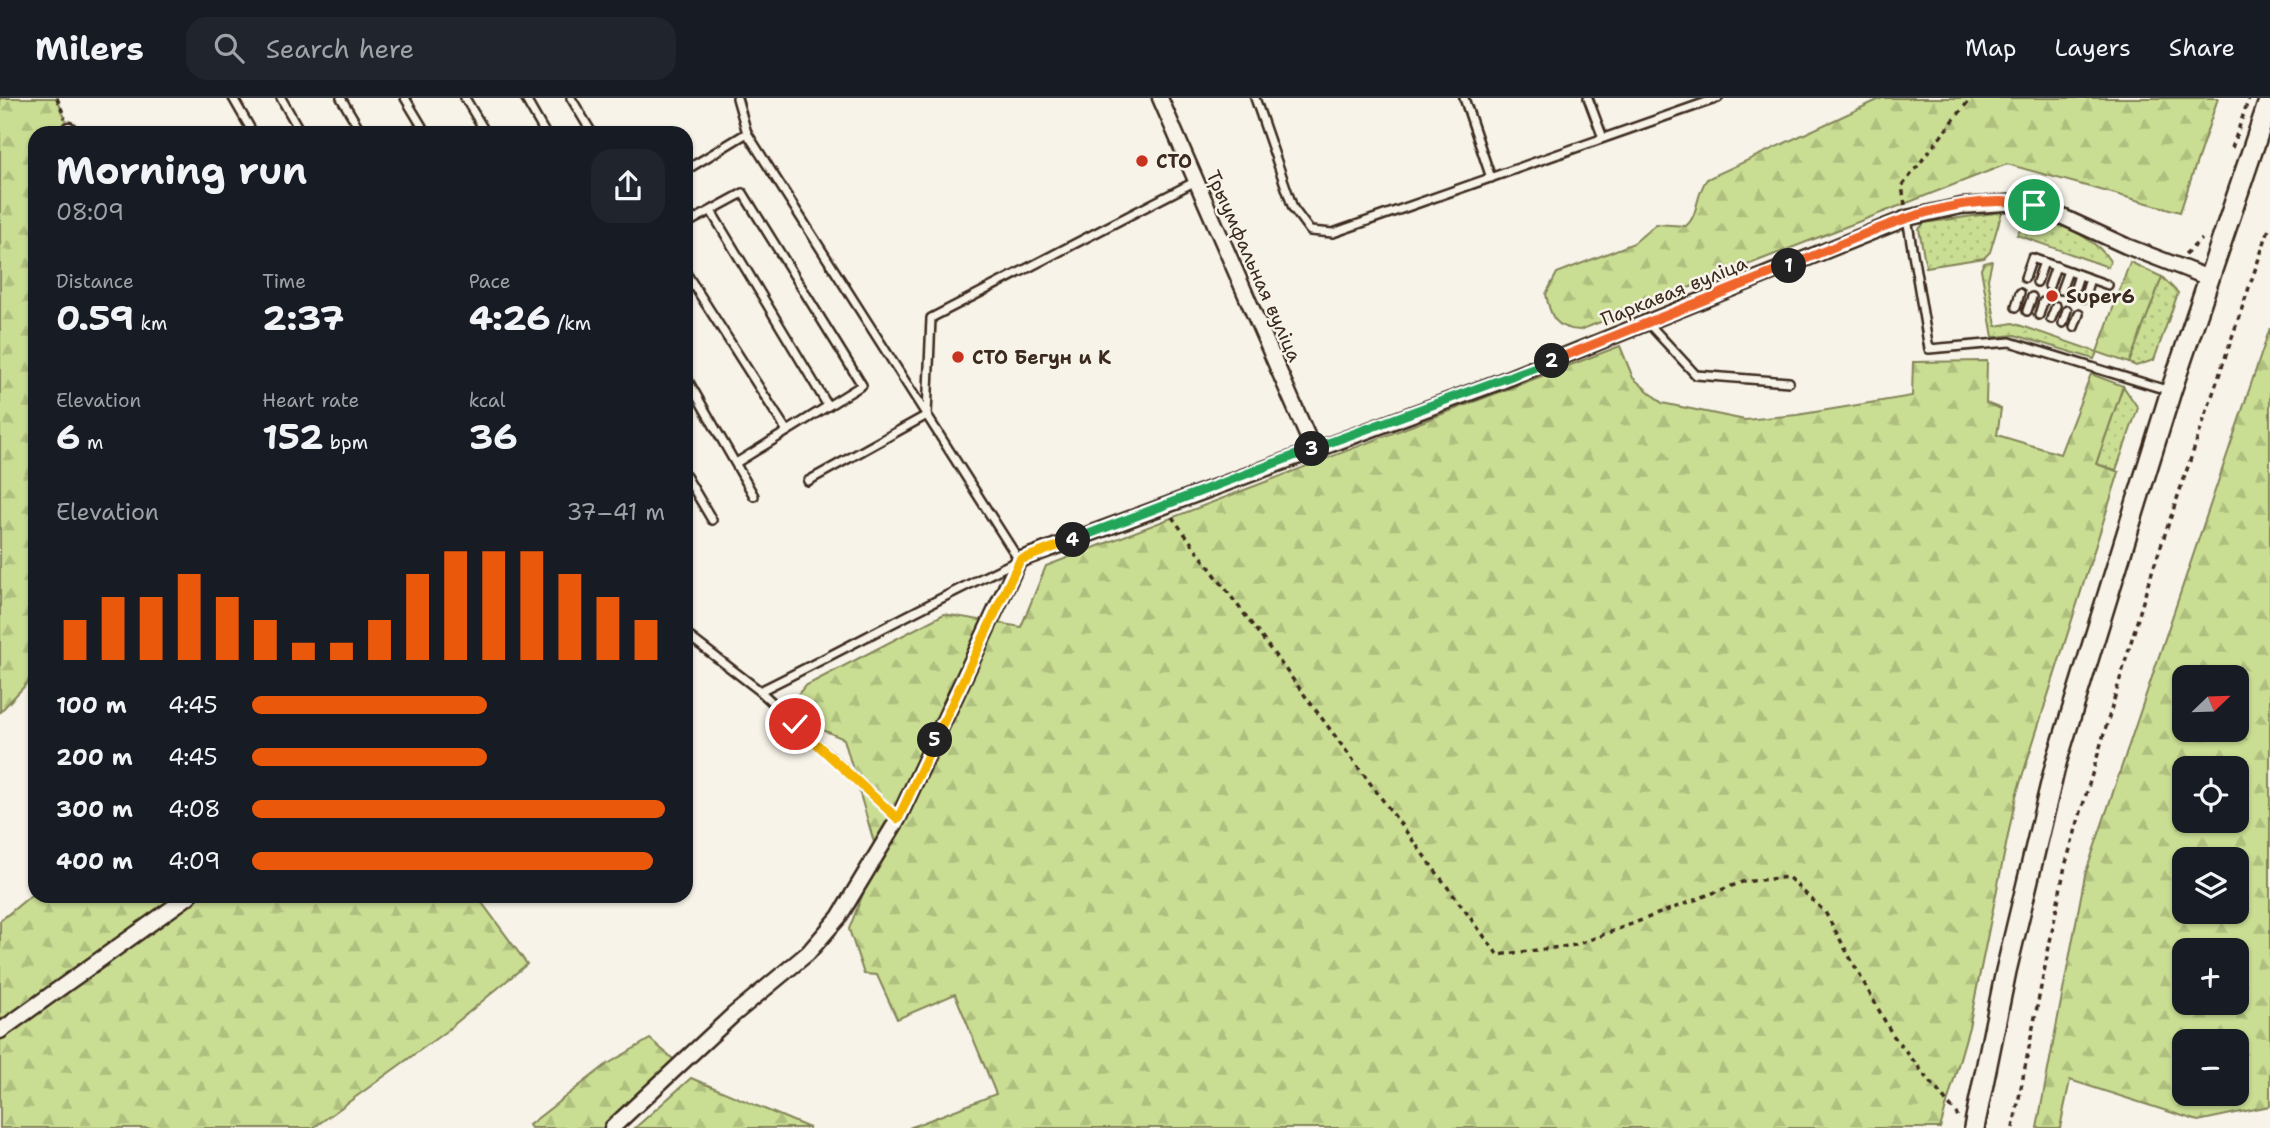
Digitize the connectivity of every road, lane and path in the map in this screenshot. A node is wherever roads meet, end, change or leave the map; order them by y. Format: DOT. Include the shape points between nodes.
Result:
graph roads {
  1 [pos="57,98"];
  2 [pos="233,98"];
  3 [pos="281,98"];
  4 [pos="341,98"];
  5 [pos="405,98"];
  6 [pos="466,98"];
  7 [pos="524,98"];
  8 [pos="572,98"];
  9 [pos="737,98"];
  10 [pos="1160,98"];
  11 [pos="1255,98"];
  12 [pos="1464,98"];
  13 [pos="1588,98"];
  14 [pos="1718,98"];
  15 [pos="1971,98"];
  16 [pos="2249,98"];
  17 [pos="2270,98"];
  18 [pos="68,126"];
  19 [pos="249,126"];
  20 [pos="297,126"];
  21 [pos="358,126"];
  22 [pos="422,126"];
  23 [pos="482,126"];
  24 [pos="541,126"];
  25 [pos="588,126"];
  26 [pos="747,134"];
  27 [pos="1603,138"];
  28 [pos="2231,150"];
  29 [pos="693,166"];
  30 [pos="1491,178"];
  31 [pos="1196,181"];
  32 [pos="710,211"];
  33 [pos="1907,218"];
  34 [pos="693,220"];
  35 [pos="2270,226"];
  36 [pos="2206,229"];
  37 [pos="2044,262"];
  38 [pos="2167,262"];
  39 [pos="2056,266"];
  40 [pos="2068,271"];
  41 [pos="2079,275"];
  42 [pos="2025,278"];
  43 [pos="2209,278"];
  44 [pos="2090,279"];
  45 [pos="2037,282"];
  46 [pos="693,284"];
  47 [pos="2108,285"];
  48 [pos="2049,286"];
  49 [pos="2061,290"];
  50 [pos="2020,293"];
  51 [pos="2073,295"];
  52 [pos="2032,298"];
  53 [pos="2084,298"];
  54 [pos="2043,302"];
  55 [pos="2056,306"];
  56 [pos="2015,307"];
  57 [pos="2067,310"];
  58 [pos="2027,311"];
  59 [pos="2079,314"];
  60 [pos="2039,315"];
  61 [pos="2051,319"];
  62 [pos="1648,323"];
  63 [pos="2063,323"];
  64 [pos="2074,327"];
  65 [pos="1789,382"];
  66 [pos="693,389"];
  67 [pos="2171,391"];
  68 [pos="828,406"];
  69 [pos="927,415"];
  70 [pos="787,431"];
  71 [pos="1313,449"];
  72 [pos="736,463"];
  73 [pos="808,481"];
  74 [pos="693,487"];
  75 [pos="754,495"];
  76 [pos="1164,506"];
  77 [pos="712,520"];
  78 [pos="1020,560"];
  79 [pos="693,639"];
  80 [pos="760,691"];
  81 [pos="898,819"];
  82 [pos="179,903"];
  83 [pos="0,1031"];
  84 [pos="1967,1123"];
  85 [pos="612,1128"];
  86 [pos="2013,1128"];
  1 -- 18 [label="path"];
  2 -- 19 [label="lane"];
  3 -- 20 [label="lane"];
  4 -- 21 [label="lane"];
  5 -- 22 [label="lane"];
  6 -- 23 [label="lane"];
  7 -- 24 [label="lane"];
  8 -- 25 [label="lane"];
  9 -- 26 [label="lane"];
  10 -- 31 [label="street, Трыумфальная вуліца"];
  11 -- 30 [label="lane" via="1293,208 1310,231 1333,233"];
  12 -- 30 [label="lane"];
  13 -- 27 [label="lane"];
  14 -- 27 [label="lane"];
  15 -- 33 [label="path" via="1902,186"];
  16 -- 28 [label="path"];
  17 -- 43 [label="main road"];
  26 -- 29 [label="lane"];
  26 -- 69 [label="lane"];
  27 -- 30 [label="lane"];
  31 -- 69 [label="lane" via="931,318"];
  31 -- 71 [label="street, Трыумфальная вуліца"];
  32 -- 34 [label="lane"];
  32 -- 68 [label="lane"];
  32 -- 68 [label="lane" via="743,193 862,385"];
  33 -- 38 [label="street, Паркавая вуліца" via="1961,206 2020,202"];
  33 -- 62 [label="street, Паркавая вуліца"];
  33 -- 67 [label="lane" via="1929,349 2010,342"];
  35 -- 86 [label="path" via="2149,581 2065,866"];
  36 -- 38 [label="path" via="2193,249"];
  37 -- 39 [label="lane"];
  37 -- 42 [label="lane" via="2032,258"];
  37 -- 45 [label="lane"];
  38 -- 43 [label="street, Паркавая вуліца"];
  39 -- 40 [label="lane"];
  39 -- 48 [label="lane"];
  40 -- 41 [label="lane"];
  40 -- 49 [label="lane"];
  41 -- 44 [label="lane"];
  41 -- 51 [label="lane"];
  43 -- 67 [label="main road"];
  44 -- 47 [label="lane"];
  44 -- 53 [label="lane"];
  46 -- 70 [label="lane"];
  50 -- 56 [label="lane"];
  52 -- 58 [label="lane"];
  54 -- 60 [label="lane"];
  55 -- 61 [label="lane"];
  57 -- 63 [label="lane"];
  59 -- 64 [label="lane"];
  62 -- 65 [label="lane" via="1696,375"];
  62 -- 71 [label="street, Паркавая вуліца"];
  66 -- 72 [label="lane"];
  67 -- 84 [label="main road" via="2056,763"];
  68 -- 70 [label="lane"];
  69 -- 73 [label="lane"];
  69 -- 78 [label="lane"];
  70 -- 72 [label="lane"];
  71 -- 76 [label="street, Паркавая вуліца"];
  72 -- 75 [label="lane"];
  74 -- 77 [label="lane"];
  76 -- 78 [label="street, Паркавая вуліца"];
  76 -- 84 [label="path" via="1498,956 1576,945 1742,882 1788,877 1825,912 1892,1034"];
  78 -- 80 [label="lane"];
  78 -- 81 [label="street"];
  79 -- 80 [label="lane"];
  80 -- 81 [label="lane"];
  81 -- 85 [label="street" via="853,895 808,953 733,1015"];
  82 -- 83 [label="street"];
}
